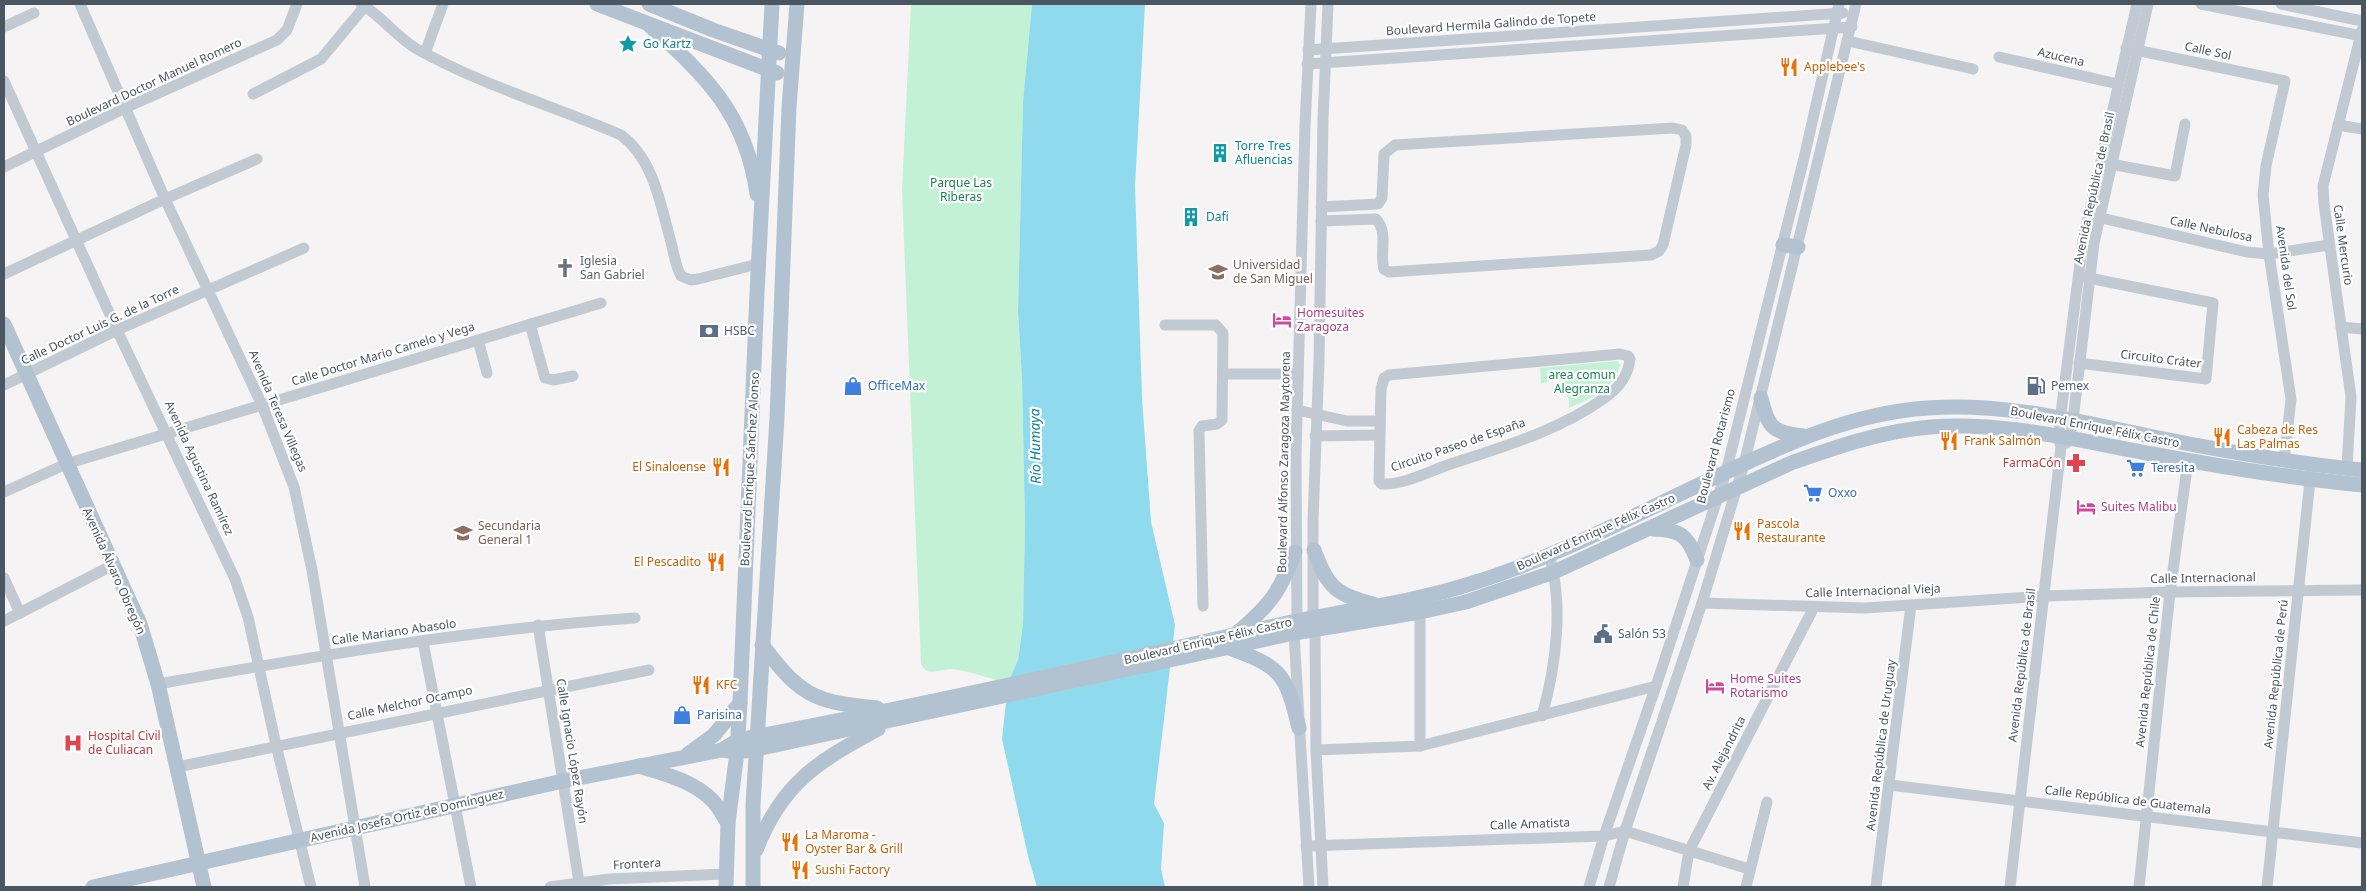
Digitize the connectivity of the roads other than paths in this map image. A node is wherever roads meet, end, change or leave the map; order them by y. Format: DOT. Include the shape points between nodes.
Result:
graph roads {
  1 [pos="80,4"];
  2 [pos="297,4"];
  3 [pos="443,4"];
  4 [pos="597,4"];
  5 [pos="649,4"];
  6 [pos="772,4"];
  7 [pos="797,4"];
  8 [pos="1311,4"];
  9 [pos="1328,4"];
  10 [pos="2137,4"];
  11 [pos="2148,4"];
  12 [pos="2201,4"];
  13 [pos="2281,4"];
  14 [pos="363,5"];
  15 [pos="1855,8"];
  16 [pos="1838,9"];
  17 [pos="34,13"];
  18 [pos="2362,21"];
  19 [pos="5,22"];
  20 [pos="649,25"];
  21 [pos="1835,27"];
  22 [pos="1852,27"];
  23 [pos="2362,34"];
  24 [pos="1848,41"];
  25 [pos="2131,49"];
  26 [pos="771,50"];
  27 [pos="1308,50"];
  28 [pos="1327,50"];
  29 [pos="425,53"];
  30 [pos="1998,57"];
  31 [pos="792,58"];
  32 [pos="1325,62"];
  33 [pos="1307,64"];
  34 [pos="1973,69"];
  35 [pos="769,71"];
  36 [pos="791,77"];
  37 [pos="4,81"];
  38 [pos="2285,81"];
  39 [pos="2118,84"];
  40 [pos="253,94"];
  41 [pos="125,108"];
  42 [pos="2186,124"];
  43 [pos="2338,124"];
  44 [pos="2362,129"];
  45 [pos="36,152"];
  46 [pos="257,159"];
  47 [pos="2106,163"];
  48 [pos="4,167"];
  49 [pos="165,199"];
  50 [pos="1321,207"];
  51 [pos="2094,216"];
  52 [pos="761,220"];
  53 [pos="1321,220"];
  54 [pos="76,240"];
  55 [pos="2329,245"];
  56 [pos="1790,246"];
  57 [pos="304,248"];
  58 [pos="2269,254"];
  59 [pos="758,264"];
  60 [pos="4,274"];
  61 [pos="2077,275"];
  62 [pos="2089,278"];
  63 [pos="209,290"];
  64 [pos="600,302"];
  65 [pos="4,324"];
  66 [pos="530,324"];
  67 [pos="1165,325"];
  68 [pos="2341,327"];
  69 [pos="2362,328"];
  70 [pos="117,330"];
  71 [pos="478,340"];
  72 [pos="2079,363"];
  73 [pos="488,373"];
  74 [pos="27,374"];
  75 [pos="1223,374"];
  76 [pos="1298,374"];
  77 [pos="573,376"];
  78 [pos="4,385"];
  79 [pos="1761,398"];
  80 [pos="262,404"];
  81 [pos="2356,407"];
  82 [pos="1298,410"];
  83 [pos="1316,413"];
  84 [pos="2067,420"];
  85 [pos="1347,421"];
  86 [pos="1380,421"];
  87 [pos="168,433"];
  88 [pos="1347,435"];
  89 [pos="1379,435"];
  90 [pos="1316,436"];
  91 [pos="1805,436"];
  92 [pos="2063,441"];
  93 [pos="2188,461"];
  94 [pos="2284,461"];
  95 [pos="66,464"];
  96 [pos="1744,464"];
  97 [pos="2355,469"];
  98 [pos="1726,472"];
  99 [pos="2311,472"];
  100 [pos="2362,485"];
  101 [pos="1736,488"];
  102 [pos="4,492"];
  103 [pos="1717,498"];
  104 [pos="1651,529"];
  105 [pos="1314,550"];
  106 [pos="1295,552"];
  107 [pos="1549,555"];
  108 [pos="1697,560"];
  109 [pos="114,565"];
  110 [pos="1554,572"];
  111 [pos="4,578"];
  112 [pos="2298,590"];
  113 [pos="2362,590"];
  114 [pos="2170,592"];
  115 [pos="2045,596"];
  116 [pos="1702,603"];
  117 [pos="1911,605"];
  118 [pos="1203,606"];
  119 [pos="1380,606"];
  120 [pos="1814,608"];
  121 [pos="20,612"];
  122 [pos="1420,612"];
  123 [pos="635,618"];
  124 [pos="4,621"];
  125 [pos="1314,624"];
  126 [pos="538,625"];
  127 [pos="1295,627"];
  128 [pos="423,642"];
  129 [pos="1231,642"];
  130 [pos="762,645"];
  131 [pos="325,655"];
  132 [pos="259,666"];
  133 [pos="648,670"];
  134 [pos="158,684"];
  135 [pos="1656,686"];
  136 [pos="548,689"];
  137 [pos="740,703"];
  138 [pos="436,712"];
  139 [pos="900,714"];
  140 [pos="1542,716"];
  141 [pos="1299,728"];
  142 [pos="338,732"];
  143 [pos="758,743"];
  144 [pos="276,745"];
  145 [pos="1420,746"];
  146 [pos="732,747"];
  147 [pos="1316,750"];
  148 [pos="685,756"];
  149 [pos="638,766"];
  150 [pos="177,767"];
  151 [pos="563,781"];
  152 [pos="1890,785"];
  153 [pos="2020,801"];
  154 [pos="1767,802"];
  155 [pos="455,806"];
  156 [pos="2146,816"];
  157 [pos="728,823"];
  158 [pos="356,828"];
  159 [pos="1625,831"];
  160 [pos="2273,832"];
  161 [pos="1604,836"];
  162 [pos="300,841"];
  163 [pos="2362,843"];
  164 [pos="1320,845"];
  165 [pos="1306,846"];
  166 [pos="1689,851"];
  167 [pos="752,860"];
  168 [pos="198,863"];
  169 [pos="1750,868"];
  170 [pos="726,881"];
  171 [pos="579,882"];
  172 [pos="94,887"];
  173 [pos="204,887"];
  174 [pos="312,887"];
  175 [pos="365,887"];
  176 [pos="471,887"];
  177 [pos="550,887"];
  178 [pos="753,887"];
  179 [pos="1309,887"];
  180 [pos="1323,887"];
  181 [pos="1589,887"];
  182 [pos="1609,887"];
  183 [pos="1683,887"];
  184 [pos="1746,887"];
  185 [pos="1876,887"];
  186 [pos="2010,887"];
  187 [pos="2139,887"];
  188 [pos="2267,887"];
  1 -- 41 [label="street, Avenida Teresa Villegas"];
  2 -- 41 [label="street, Boulevard Doctor Manuel Romero" via="287,30 277,40"];
  3 -- 29 [label="street"];
  4 -- 20 [label="main road"];
  5 -- 26 [label="main road"];
  6 -- 26 [label="main road, Boulevard Enrique Sánchez Alonso"];
  7 -- 31 [label="main road, Boulevard Enrique Sánchez Alonso"];
  8 -- 27 [label="street, Boulevard Alfonso Zaragoza Maytorena"];
  9 -- 28 [label="street"];
  10 -- 25 [label="street, Avenida República de Brasil"];
  11 -- 25 [label="street, Avenida República de Brasil"];
  12 -- 23 [label="street"];
  13 -- 18 [label="street"];
  14 -- 29 [label="street" via="400,38"];
  14 -- 40 [label="street" via="321,59"];
  15 -- 16 [label="street, Boulevard Hermila Galindo de Topete"];
  15 -- 22 [label="street, Boulevard Rotarismo"];
  16 -- 21 [label="street, Boulevard Rotarismo"];
  16 -- 28 [label="street, Boulevard Hermila Galindo de Topete"];
  17 -- 19 [label="street"];
  20 -- 35 [label="main road"];
  20 -- 52 [label="main road" via="701,73 725,105 749,157"];
  21 -- 22 [label="street"];
  21 -- 32 [label="street"];
  21 -- 56 [label="street, Boulevard Rotarismo"];
  22 -- 24 [label="street, Boulevard Rotarismo"];
  23 -- 43 [label="street, Calle Mercurio"];
  24 -- 34 [label="street"];
  24 -- 56 [label="street, Boulevard Rotarismo"];
  25 -- 38 [label="street, Calle Sol"];
  25 -- 39 [label="street, Avenida República de Brasil"];
  25 -- 47 [label="street, Avenida República de Brasil"];
  26 -- 31 [label="main road"];
  26 -- 35 [label="main road, Boulevard Enrique Sánchez Alonso"];
  27 -- 28 [label="street, Boulevard Hermila Galindo de Topete"];
  27 -- 33 [label="street, Boulevard Alfonso Zaragoza Maytorena"];
  28 -- 32 [label="street"];
  29 -- 59 [label="street" via="621,135 639,151 656,188 681,276 698,279"];
  30 -- 39 [label="street, Azucena"];
  31 -- 36 [label="main road, Boulevard Enrique Sánchez Alonso"];
  32 -- 33 [label="street"];
  32 -- 50 [label="street"];
  33 -- 76 [label="street, Boulevard Alfonso Zaragoza Maytorena"];
  35 -- 36 [label="main road"];
  35 -- 52 [label="main road, Boulevard Enrique Sánchez Alonso"];
  36 -- 130 [label="main road, Boulevard Enrique Sánchez Alonso" via="777,408"];
  37 -- 45 [label="street, Avenida Agustina Ramírez"];
  38 -- 58 [label="street, Avenida del Sol" via="2263,195"];
  39 -- 47 [label="street, Avenida República de Brasil"];
  41 -- 45 [label="street, Boulevard Doctor Manuel Romero"];
  41 -- 49 [label="street, Avenida Teresa Villegas"];
  42 -- 47 [label="street" via="2175,176"];
  43 -- 44 [label="street"];
  43 -- 55 [label="street, Calle Mercurio" via="2323,186"];
  45 -- 48 [label="street, Boulevard Doctor Manuel Romero"];
  45 -- 54 [label="street, Avenida Agustina Ramírez"];
  46 -- 49 [label="street"];
  47 -- 51 [label="street, Avenida República de Brasil"];
  49 -- 54 [label="street"];
  49 -- 63 [label="street, Avenida Teresa Villegas"];
  50 -- 53 [label="street"];
  50 -- 53 [label="street" via="1378,204 1382,198 1384,154 1395,144 1674,128 1682,130 1686,136 1663,245 1651,255 1389,272 1382,262 1382,232 1376,220"];
  51 -- 58 [label="street, Calle Nebulosa" via="2247,252"];
  51 -- 61 [label="street, Avenida República de Brasil"];
  51 -- 62 [label="street, Avenida República de Brasil"];
  52 -- 59 [label="main road, Boulevard Enrique Sánchez Alonso"];
  53 -- 83 [label="street"];
  54 -- 60 [label="street"];
  54 -- 70 [label="street, Avenida Agustina Ramírez"];
  55 -- 58 [label="street, Calle Nebulosa"];
  55 -- 68 [label="street, Calle Mercurio"];
  56 -- 79 [label="street, Boulevard Rotarismo"];
  56 -- 98 [label="street, Boulevard Rotarismo" via="1761,326"];
  57 -- 63 [label="street, Calle Doctor Luis G. de la Torre"];
  58 -- 94 [label="street, Avenida del Sol" via="2291,399"];
  59 -- 137 [label="main road, Boulevard Enrique Sánchez Alonso"];
  61 -- 62 [label="street, Circuito Cráter"];
  61 -- 84 [label="street, Avenida República de Brasil"];
  62 -- 72 [label="street, Avenida República de Brasil"];
  62 -- 72 [label="street, Circuito Cráter" via="2213,303 2206,379"];
  63 -- 70 [label="street, Calle Doctor Luis G. de la Torre"];
  63 -- 80 [label="street, Avenida Teresa Villegas"];
  64 -- 66 [label="street, Calle Doctor Mario Camelo y Vega"];
  65 -- 74 [label="main road, Avenida Álvaro Obregón"];
  66 -- 71 [label="street, Calle Doctor Mario Camelo y Vega"];
  66 -- 77 [label="street" via="545,378 553,380"];
  67 -- 75 [label="street" via="1220,326 1223,333"];
  68 -- 69 [label="street"];
  68 -- 81 [label="street, Calle Mercurio"];
  70 -- 74 [label="street, Calle Doctor Luis G. de la Torre"];
  70 -- 87 [label="street, Avenida Agustina Ramírez"];
  71 -- 73 [label="street"];
  71 -- 80 [label="street, Calle Doctor Mario Camelo y Vega"];
  72 -- 84 [label="street, Avenida República de Brasil"];
  74 -- 78 [label="street, Calle Doctor Luis G. de la Torre"];
  74 -- 95 [label="main road, Avenida Álvaro Obregón"];
  75 -- 76 [label="street"];
  75 -- 118 [label="street" via="1222,420 1202,426 1200,431"];
  76 -- 82 [label="street, Boulevard Alfonso Zaragoza Maytorena"];
  79 -- 91 [label="main road" via="1772,427 1785,434"];
  79 -- 96 [label="street, Boulevard Rotarismo"];
  80 -- 87 [label="street, Calle Doctor Mario Camelo y Vega"];
  80 -- 131 [label="street, Avenida Teresa Villegas" via="299,506"];
  81 -- 97 [label="street, Calle Mercurio"];
  82 -- 83 [label="street"];
  82 -- 106 [label="street, Boulevard Alfonso Zaragoza Maytorena"];
  83 -- 85 [label="street"];
  83 -- 90 [label="street"];
  84 -- 91 [label="main road, Boulevard Enrique Félix Castro" via="2004,410 1930,408 1864,417"];
  84 -- 92 [label="street, Avenida República de Brasil"];
  84 -- 94 [label="main road, Boulevard Enrique Félix Castro"];
  85 -- 86 [label="street"];
  85 -- 88 [label="street"];
  86 -- 89 [label="street, Circuito Paseo de España"];
  86 -- 89 [label="street, Circuito Paseo de España" via="1382,383 1389,375 1620,354 1630,360 1628,371 1617,388 1585,411 1524,438 1392,483 1382,484 1379,481"];
  87 -- 95 [label="street, Calle Doctor Mario Camelo y Vega"];
  87 -- 132 [label="street, Avenida Agustina Ramírez" via="236,578"];
  88 -- 89 [label="street"];
  88 -- 90 [label="street"];
  90 -- 105 [label="street"];
  91 -- 96 [label="main road, Boulevard Enrique Félix Castro"];
  92 -- 93 [label="main road, Boulevard Enrique Félix Castro"];
  92 -- 101 [label="main road, Boulevard Enrique Félix Castro" via="2012,430 1930,427 1832,448"];
  92 -- 115 [label="street, Avenida República de Brasil"];
  93 -- 99 [label="main road, Boulevard Enrique Félix Castro"];
  93 -- 114 [label="street, Avenida República de Chile"];
  94 -- 99 [label="main road, Boulevard Enrique Félix Castro"];
  95 -- 102 [label="street, Calle Doctor Mario Camelo y Vega"];
  95 -- 109 [label="main road, Avenida Álvaro Obregón"];
  96 -- 98 [label="main road, Boulevard Enrique Félix Castro"];
  96 -- 101 [label="street, Boulevard Rotarismo"];
  97 -- 99 [label="main road, Boulevard Enrique Félix Castro"];
  98 -- 103 [label="street, Boulevard Rotarismo"];
  98 -- 107 [label="main road, Boulevard Enrique Félix Castro"];
  99 -- 100 [label="main road, Boulevard Enrique Félix Castro"];
  99 -- 112 [label="street, Avenida República de Perú"];
  101 -- 103 [label="main road, Boulevard Enrique Félix Castro"];
  101 -- 116 [label="street, Boulevard Rotarismo"];
  103 -- 104 [label="main road, Boulevard Enrique Félix Castro"];
  103 -- 108 [label="street, Boulevard Rotarismo"];
  104 -- 108 [label="main road" via="1679,532 1692,546"];
  104 -- 110 [label="main road, Boulevard Enrique Félix Castro"];
  105 -- 119 [label="main road" via="1322,574 1331,585 1350,598"];
  105 -- 125 [label="street"];
  106 -- 127 [label="street, Boulevard Alfonso Zaragoza Maytorena"];
  106 -- 129 [label="main road" via="1278,593"];
  107 -- 110 [label="street"];
  107 -- 119 [label="main road, Boulevard Enrique Félix Castro" via="1472,584"];
  108 -- 135 [label="street, Boulevard Rotarismo"];
  109 -- 121 [label="street"];
  109 -- 134 [label="main road, Avenida Álvaro Obregón" via="140,624"];
  110 -- 122 [label="main road, Boulevard Enrique Félix Castro" via="1466,602"];
  110 -- 140 [label="street" via="1554,669"];
  111 -- 121 [label="street"];
  112 -- 113 [label="street, Calle Internacional"];
  112 -- 114 [label="street, Calle Internacional"];
  112 -- 160 [label="street, Avenida República de Perú"];
  114 -- 115 [label="street, Calle Internacional"];
  114 -- 156 [label="street, Avenida República de Chile"];
  115 -- 117 [label="street, Calle Internacional Vieja"];
  115 -- 153 [label="street, Avenida República de Brasil"];
  116 -- 120 [label="street, Calle Internacional Vieja"];
  116 -- 159 [label="street, Boulevard Rotarismo"];
  117 -- 120 [label="street, Calle Internacional Vieja"];
  117 -- 152 [label="street, Avenida República de Uruguay"];
  119 -- 125 [label="main road, Boulevard Enrique Félix Castro"];
  120 -- 166 [label="street, Av. Alejandrita"];
  121 -- 124 [label="street"];
  122 -- 125 [label="main road, Boulevard Enrique Félix Castro"];
  122 -- 145 [label="street"];
  123 -- 126 [label="street, Calle Mariano Abasolo"];
  125 -- 127 [label="main road, Boulevard Enrique Félix Castro"];
  125 -- 147 [label="street"];
  126 -- 128 [label="street, Calle Mariano Abasolo"];
  126 -- 136 [label="street, Calle Ignacio López Rayón"];
  127 -- 129 [label="main road, Boulevard Enrique Félix Castro"];
  127 -- 141 [label="street, Boulevard Alfonso Zaragoza Maytorena"];
  128 -- 131 [label="street, Calle Mariano Abasolo"];
  128 -- 138 [label="street"];
  129 -- 139 [label="main road, Boulevard Enrique Félix Castro"];
  129 -- 141 [label="main road" via="1276,671 1290,691"];
  130 -- 139 [label="main road" via="790,678 819,698"];
  130 -- 143 [label="main road, Boulevard Enrique Sánchez Alonso"];
  131 -- 132 [label="street, Calle Mariano Abasolo"];
  131 -- 142 [label="street, Avenida Teresa Villegas"];
  132 -- 134 [label="street, Calle Mariano Abasolo"];
  132 -- 144 [label="street, Avenida Agustina Ramírez"];
  133 -- 136 [label="street, Calle Melchor Ocampo"];
  134 -- 150 [label="main road, Avenida Álvaro Obregón"];
  135 -- 140 [label="street"];
  135 -- 161 [label="street, Boulevard Rotarismo"];
  136 -- 138 [label="street, Calle Melchor Ocampo"];
  136 -- 151 [label="street, Calle Ignacio López Rayón"];
  137 -- 146 [label="main road, Boulevard Enrique Sánchez Alonso"];
  137 -- 148 [label="main road" via="714,735"];
  138 -- 142 [label="street, Calle Melchor Ocampo"];
  138 -- 155 [label="street"];
  139 -- 143 [label="main road, Boulevard Enrique Félix Castro"];
  139 -- 167 [label="main road" via="828,758 796,783 766,824"];
  140 -- 145 [label="street"];
  141 -- 165 [label="street, Boulevard Alfonso Zaragoza Maytorena"];
  142 -- 144 [label="street, Calle Melchor Ocampo"];
  142 -- 158 [label="street, Avenida Teresa Villegas"];
  143 -- 146 [label="main road, Boulevard Enrique Félix Castro"];
  143 -- 167 [label="main road, Boulevard Enrique Sánchez Alonso"];
  144 -- 150 [label="street, Calle Melchor Ocampo"];
  144 -- 162 [label="street, Avenida Agustina Ramírez"];
  145 -- 147 [label="street"];
  146 -- 148 [label="main road, Avenida Josefa Ortiz de Domínguez"];
  146 -- 157 [label="main road, Boulevard Enrique Sánchez Alonso"];
  147 -- 164 [label="street"];
  148 -- 149 [label="main road, Avenida Josefa Ortiz de Domínguez"];
  149 -- 151 [label="main road, Avenida Josefa Ortiz de Domínguez"];
  149 -- 157 [label="main road" via="700,790 713,801"];
  150 -- 168 [label="main road, Avenida Álvaro Obregón"];
  151 -- 155 [label="main road, Avenida Josefa Ortiz de Domínguez"];
  151 -- 171 [label="street, Calle Ignacio López Rayón"];
  152 -- 153 [label="street, Calle República de Guatemala"];
  152 -- 185 [label="street, Avenida República de Uruguay"];
  153 -- 156 [label="street, Calle República de Guatemala"];
  153 -- 186 [label="street, Avenida República de Brasil"];
  154 -- 169 [label="street"];
  155 -- 158 [label="main road, Avenida Josefa Ortiz de Domínguez"];
  155 -- 176 [label="street"];
  156 -- 160 [label="street, Calle República de Guatemala"];
  156 -- 187 [label="street, Avenida República de Chile"];
  157 -- 170 [label="main road, Boulevard Enrique Sánchez Alonso"];
  158 -- 162 [label="main road, Avenida Josefa Ortiz de Domínguez"];
  158 -- 175 [label="street, Avenida Teresa Villegas"];
  159 -- 161 [label="street, Calle Amatista"];
  159 -- 166 [label="street"];
  159 -- 182 [label="street, Boulevard Rotarismo"];
  160 -- 163 [label="street, Calle República de Guatemala"];
  160 -- 188 [label="street, Avenida República de Perú"];
  161 -- 164 [label="street, Calle Amatista"];
  161 -- 181 [label="street, Boulevard Rotarismo"];
  162 -- 168 [label="main road, Avenida Josefa Ortiz de Domínguez"];
  162 -- 174 [label="street, Avenida Agustina Ramírez"];
  164 -- 165 [label="street, Calle Amatista"];
  164 -- 180 [label="street"];
  165 -- 179 [label="street, Boulevard Alfonso Zaragoza Maytorena"];
  166 -- 169 [label="street"];
  166 -- 183 [label="street, Av. Alejandrita"];
  167 -- 178 [label="main road, Boulevard Enrique Sánchez Alonso"];
  168 -- 172 [label="main road, Avenida Josefa Ortiz de Domínguez"];
  168 -- 173 [label="main road, Avenida Álvaro Obregón"];
  169 -- 184 [label="street"];
  170 -- 171 [label="street, Frontera"];
  171 -- 177 [label="street, Frontera"];
}
